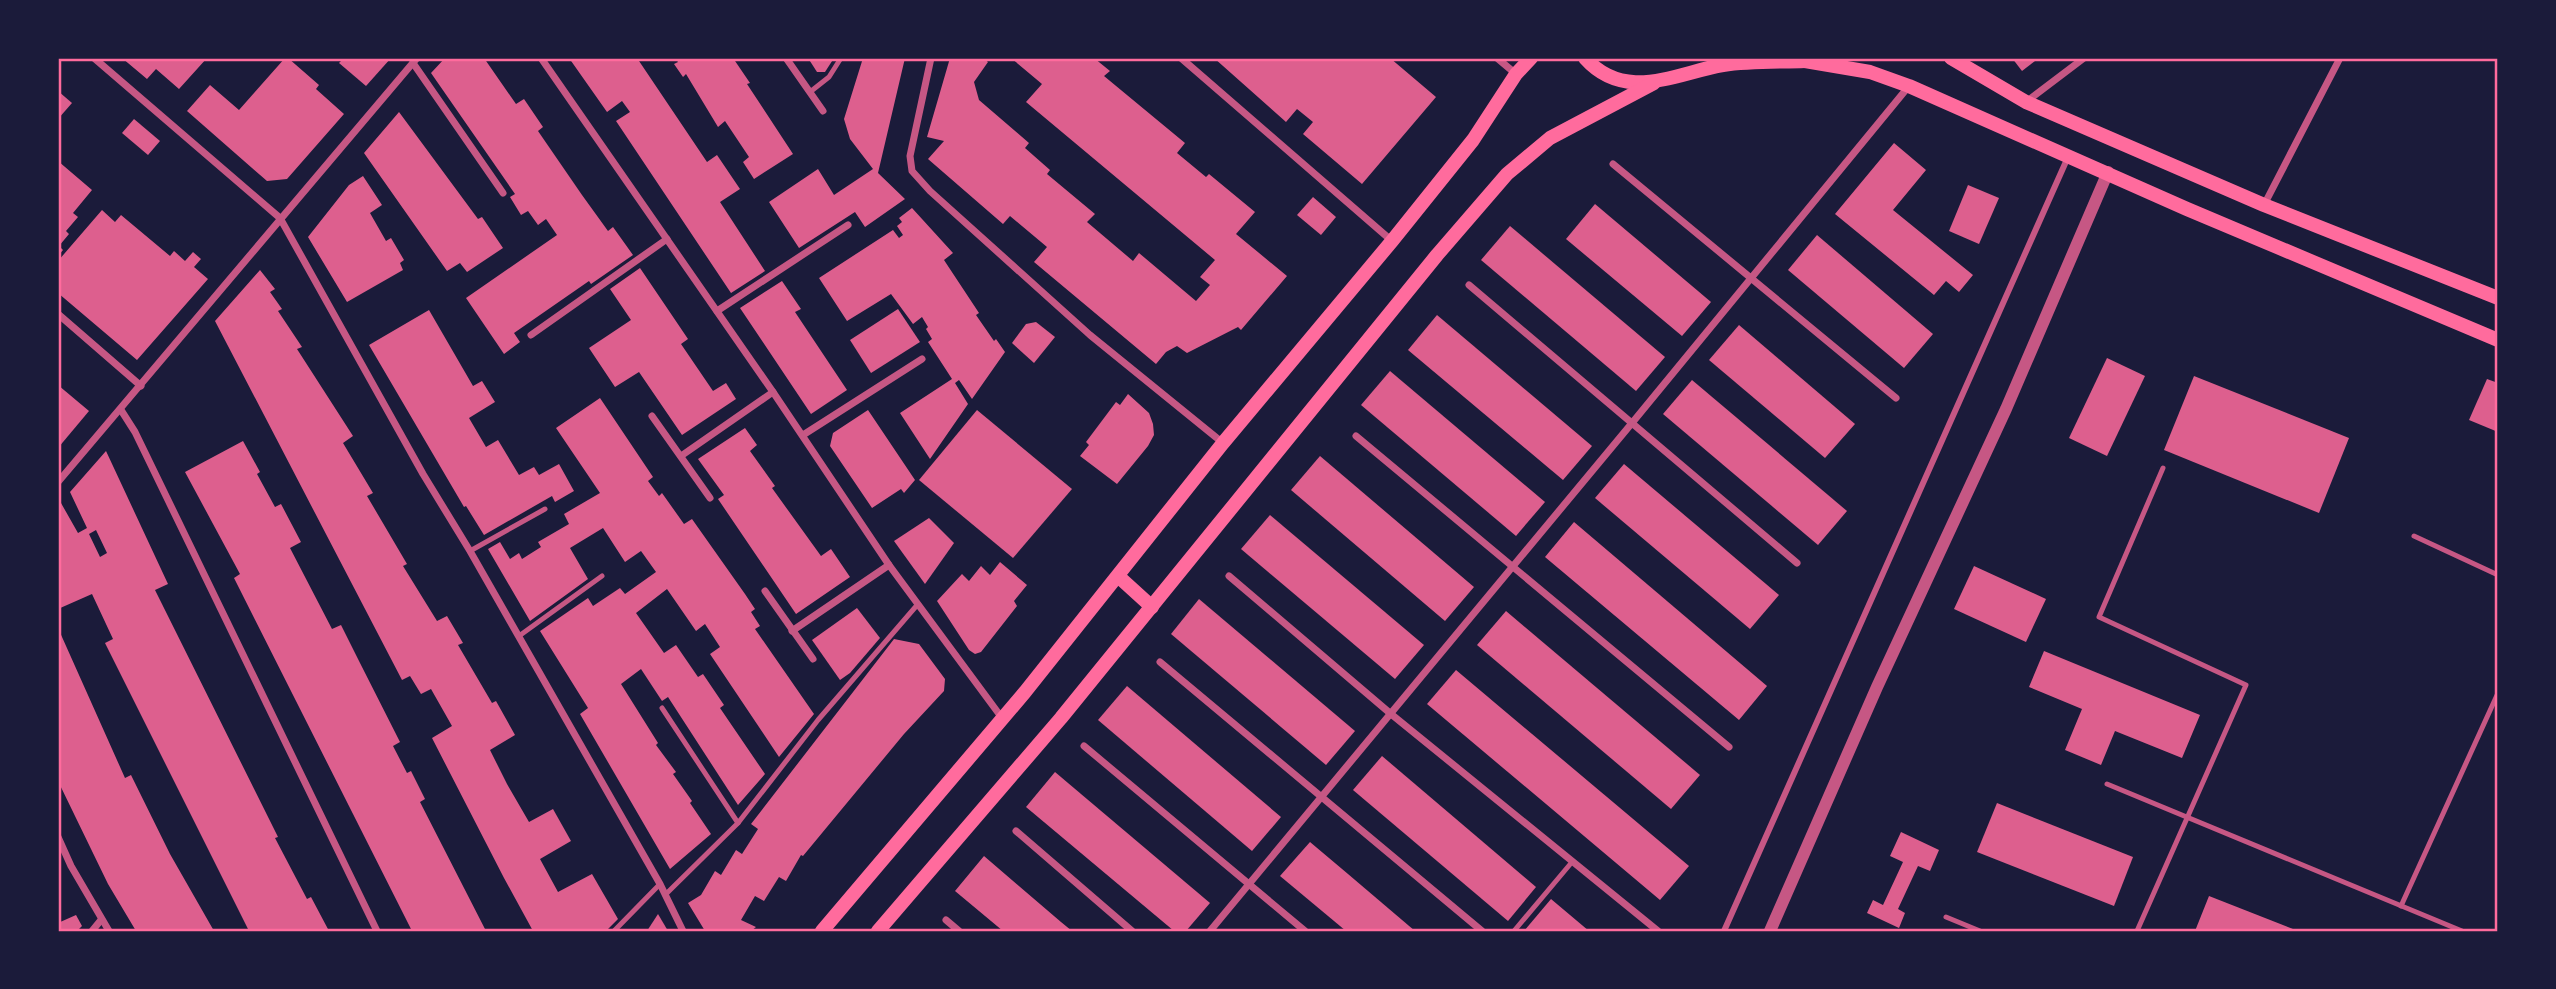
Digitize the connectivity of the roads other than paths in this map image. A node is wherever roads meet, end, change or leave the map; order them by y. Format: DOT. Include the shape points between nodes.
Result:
graph roads {
  1 [pos="94,58"];
  2 [pos="541,58"];
  3 [pos="786,58"];
  4 [pos="841,58"];
  5 [pos="931,58"];
  6 [pos="1181,58"];
  7 [pos="1497,58"];
  8 [pos="1531,58"];
  9 [pos="1585,58"];
  10 [pos="1951,58"];
  11 [pos="2084,58"];
  12 [pos="2340,58"];
  13 [pos="1808,59"];
  14 [pos="415,60"];
  15 [pos="1516,74"];
  16 [pos="1654,83"];
  17 [pos="1909,86"];
  18 [pos="810,92"];
  19 [pos="2026,102"];
  20 [pos="823,111"];
  21 [pos="2069,155"];
  22 [pos="1613,164"];
  23 [pos="2108,172"];
  24 [pos="503,193"];
  25 [pos="2264,205"];
  26 [pos="279,218"];
  27 [pos="848,225"];
  28 [pos="667,239"];
  29 [pos="1392,240"];
  30 [pos="1752,278"];
  31 [pos="1469,285"];
  32 [pos="2498,298"];
  33 [pos="717,311"];
  34 [pos="58,314"];
  35 [pos="531,335"];
  36 [pos="2498,340"];
  37 [pos="922,359"];
  38 [pos="141,386"];
  39 [pos="773,392"];
  40 [pos="1896,398"];
  41 [pos="121,410"];
  42 [pos="652,416"];
  43 [pos="1632,423"];
  44 [pos="803,435"];
  45 [pos="1356,436"];
  46 [pos="1223,443"];
  47 [pos="681,456"];
  48 [pos="2163,468"];
  49 [pos="58,482"];
  50 [pos="709,498"];
  51 [pos="545,509"];
  52 [pos="2414,536"];
  53 [pos="470,551"];
  54 [pos="1797,563"];
  55 [pos="889,565"];
  56 [pos="1513,567"];
  57 [pos="602,576"];
  58 [pos="1229,576"];
  59 [pos="2498,576"];
  60 [pos="1119,577"];
  61 [pos="765,591"];
  62 [pos="918,604"];
  63 [pos="1152,607"];
  64 [pos="792,631"];
  65 [pos="519,636"];
  66 [pos="813,659"];
  67 [pos="1160,662"];
  68 [pos="2498,693"];
  69 [pos="662,708"];
  70 [pos="1391,713"];
  71 [pos="1002,718"];
  72 [pos="1084,746"];
  73 [pos="1730,747"];
  74 [pos="2107,784"];
  75 [pos="1321,799"];
  76 [pos="2188,816"];
  77 [pos="737,823"];
  78 [pos="1016,831"];
  79 [pos="58,837"];
  80 [pos="1572,862"];
  81 [pos="660,884"];
  82 [pos="1248,884"];
  83 [pos="665,895"];
  84 [pos="2401,906"];
  85 [pos="1946,917"];
  86 [pos="102,920"];
  87 [pos="946,920"];
  88 [pos="92,931"];
  89 [pos="109,931"];
  90 [pos="377,931"];
  91 [pos="614,931"];
  92 [pos="683,931"];
  93 [pos="822,931"];
  94 [pos="878,931"];
  95 [pos="959,931"];
  96 [pos="1132,931"];
  97 [pos="1210,931"];
  98 [pos="1305,931"];
  99 [pos="1482,931"];
  100 [pos="1514,931"];
  101 [pos="1658,931"];
  102 [pos="1724,931"];
  103 [pos="1770,931"];
  104 [pos="1980,931"];
  105 [pos="2137,931"];
  106 [pos="2462,931"];
  1 -- 26 [label="street"];
  2 -- 28 [label="street"];
  3 -- 18 [label="street"];
  4 -- 18 [label="lane" via="829,77"];
  5 -- 46 [label="street" via="910,156 912,171 1090,335"];
  6 -- 29 [label="street"];
  7 -- 15 [label="street"];
  8 -- 15 [label="main road"];
  9 -- 16 [label="main road" via="1608,74"];
  10 -- 19 [label="main road"];
  11 -- 19 [label="street"];
  12 -- 25 [label="street"];
  13 -- 16 [label="main road" via="1722,66"];
  13 -- 17 [label="main road"];
  14 -- 24 [label="street"];
  14 -- 26 [label="street"];
  15 -- 29 [label="main road" via="1473,140"];
  16 -- 63 [label="main road" via="1550,138 1507,174"];
  17 -- 21 [label="main road"];
  17 -- 30 [label="street"];
  18 -- 20 [label="street"];
  19 -- 25 [label="main road"];
  21 -- 23 [label="main road"];
  21 -- 102 [label="street"];
  22 -- 30 [label="street"];
  23 -- 36 [label="main road"];
  23 -- 103 [label="street"];
  25 -- 32 [label="main road"];
  26 -- 38 [label="street"];
  26 -- 53 [label="street"];
  27 -- 33 [label="street"];
  28 -- 33 [label="street"];
  28 -- 35 [label="street"];
  29 -- 46 [label="main road"];
  30 -- 40 [label="street"];
  30 -- 43 [label="street"];
  31 -- 43 [label="street"];
  33 -- 39 [label="street"];
  34 -- 38 [label="street"];
  37 -- 44 [label="street"];
  38 -- 41 [label="street"];
  39 -- 44 [label="street"];
  39 -- 47 [label="street"];
  41 -- 49 [label="street"];
  41 -- 90 [label="street"];
  42 -- 47 [label="street"];
  43 -- 54 [label="street"];
  43 -- 56 [label="street"];
  44 -- 55 [label="street"];
  45 -- 56 [label="street"];
  46 -- 60 [label="main road"];
  47 -- 50 [label="street"];
  48 -- 76 [label="lane" via="2099,617 2246,685"];
  51 -- 53 [label="lane"];
  52 -- 59 [label="lane"];
  53 -- 65 [label="street"];
  55 -- 62 [label="street"];
  55 -- 64 [label="street"];
  56 -- 70 [label="street"];
  56 -- 73 [label="street"];
  57 -- 65 [label="lane"];
  58 -- 70 [label="street"];
  60 -- 63 [label="main road"];
  60 -- 71 [label="main road"];
  61 -- 64 [label="street"];
  62 -- 71 [label="street"];
  62 -- 77 [label="lane"];
  63 -- 94 [label="main road"];
  64 -- 66 [label="street"];
  65 -- 81 [label="street"];
  67 -- 75 [label="street"];
  68 -- 84 [label="lane"];
  69 -- 77 [label="lane"];
  70 -- 75 [label="street"];
  70 -- 80 [label="street"];
  71 -- 93 [label="main road"];
  72 -- 82 [label="street"];
  74 -- 76 [label="lane"];
  75 -- 82 [label="street"];
  75 -- 99 [label="street"];
  76 -- 84 [label="lane"];
  76 -- 105 [label="lane"];
  77 -- 83 [label="lane"];
  78 -- 96 [label="street"];
  79 -- 86 [label="street"];
  80 -- 100 [label="lane"];
  80 -- 101 [label="street"];
  81 -- 83 [label="street"];
  81 -- 91 [label="lane"];
  82 -- 97 [label="street"];
  82 -- 98 [label="street"];
  83 -- 92 [label="street"];
  84 -- 106 [label="lane"];
  85 -- 104 [label="lane"];
  86 -- 88 [label="street"];
  86 -- 89 [label="street"];
  87 -- 95 [label="street"];
}
